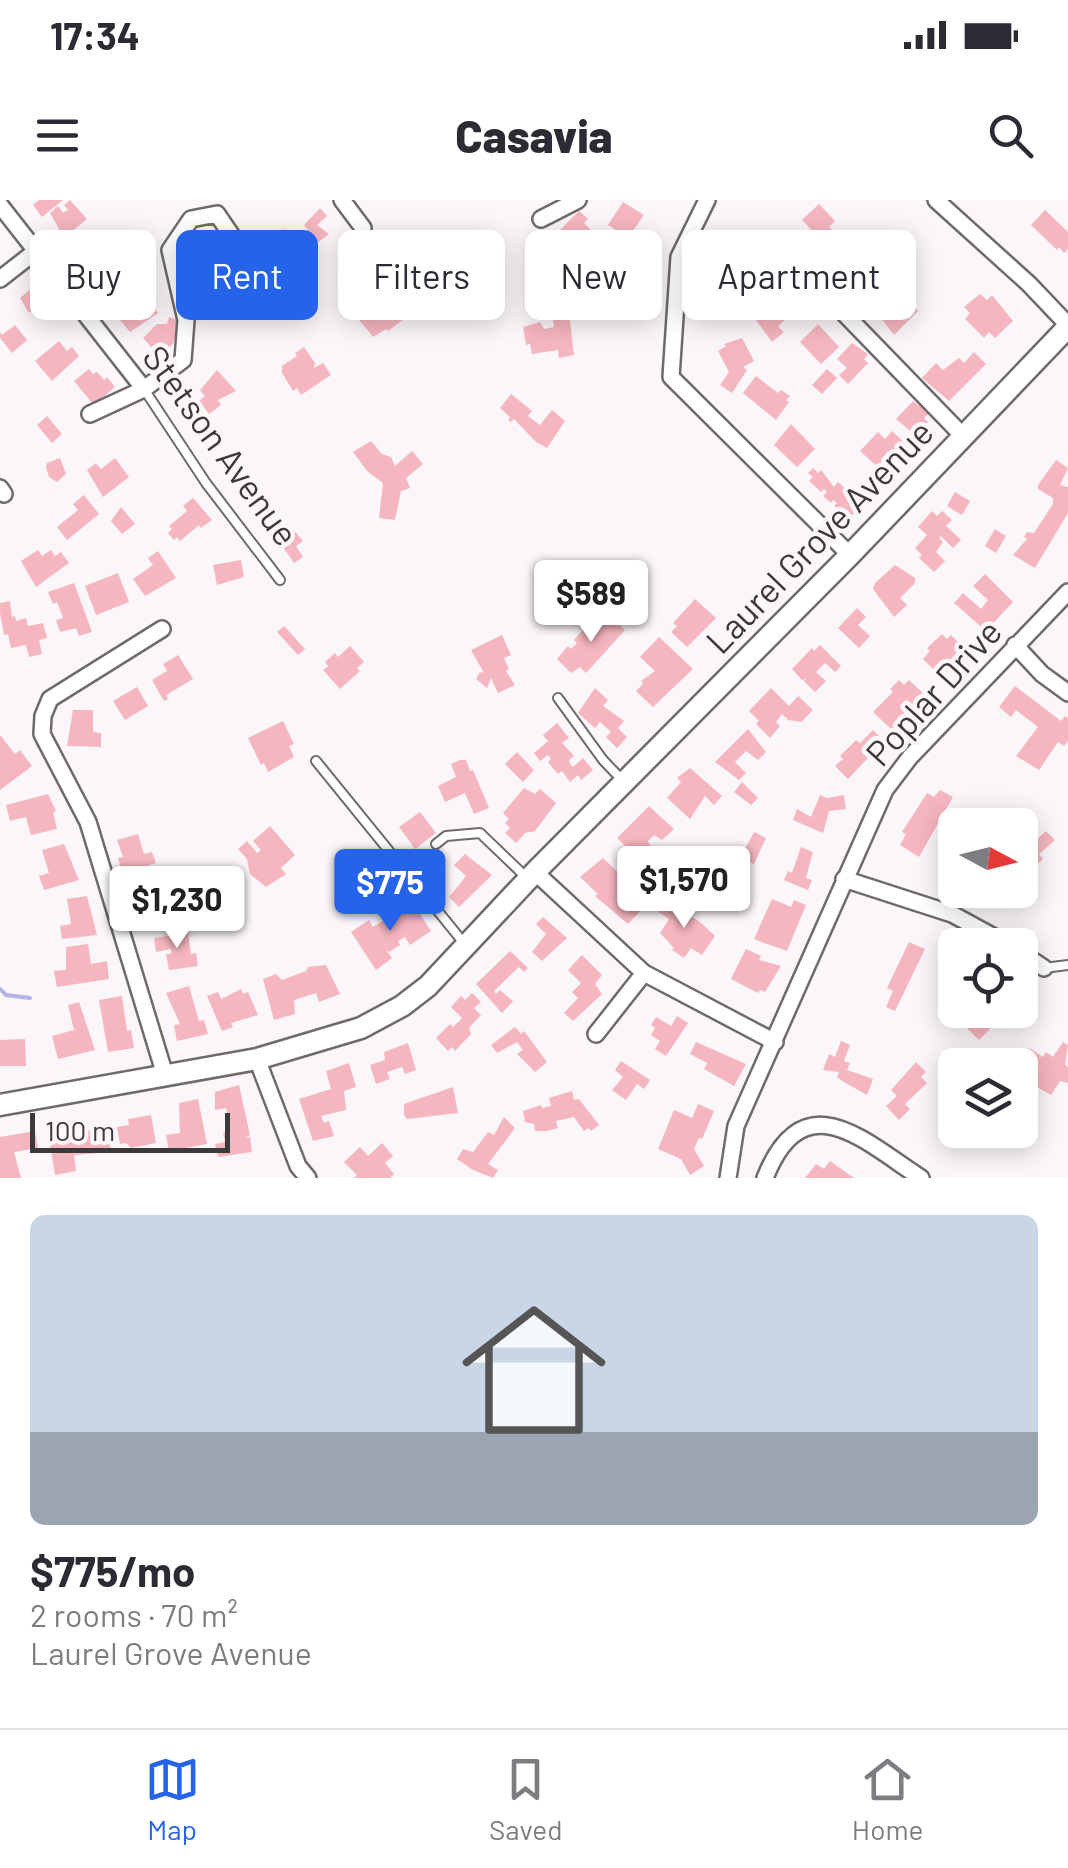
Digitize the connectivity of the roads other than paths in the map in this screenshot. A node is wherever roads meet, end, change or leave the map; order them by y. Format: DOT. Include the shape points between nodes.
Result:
graph roads {
  1 [pos="342,200"];
  2 [pos="578,200"];
  3 [pos="707,200"];
  4 [pos="936,200"];
  5 [pos="0,206"];
  6 [pos="541,219"];
  7 [pos="362,228"];
  8 [pos="184,230"];
  9 [pos="228,230"];
  10 [pos="176,242"];
  11 [pos="30,244"];
  12 [pos="30,256"];
  13 [pos="176,276"];
  14 [pos="0,279"];
  15 [pos="90,320"];
  16 [pos="186,320"];
  17 [pos="851,320"];
  18 [pos="1068,326"];
  19 [pos="144,389"];
  20 [pos="90,414"];
  21 [pos="964,437"];
  22 [pos="850,555"];
  23 [pos="280,580"];
  24 [pos="1068,592"];
  25 [pos="162,629"];
  26 [pos="1016,645"];
  27 [pos="1068,693"];
  28 [pos="558,698"];
  29 [pos="316,761"];
  30 [pos="624,782"];
  31 [pos="436,844"];
  32 [pos="531,876"];
  33 [pos="844,879"];
  34 [pos="978,928"];
  35 [pos="466,945"];
  36 [pos="1038,964"];
  37 [pos="1068,965"];
  38 [pos="1044,968"];
  39 [pos="644,973"];
  40 [pos="596,1034"];
  41 [pos="775,1042"];
  42 [pos="257,1059"];
  43 [pos="166,1076"];
  44 [pos="0,1104"];
  45 [pos="308,1178"];
  46 [pos="728,1178"];
  47 [pos="765,1178"];
  48 [pos="921,1178"];
  1 -- 7 [label="street"];
  2 -- 6 [label="street"];
  3 -- 22 [label="street" via="679,257 671,377"];
  4 -- 18 [label="street"];
  5 -- 11 [label="street, Stetson Avenue"];
  8 -- 9 [label="street" via="192,219 217,214"];
  10 -- 13 [label="street" via="170,250"];
  12 -- 14 [label="street"];
  15 -- 19 [label="street, Stetson Avenue"];
  16 -- 19 [label="street" via="183,360"];
  17 -- 21 [label="street"];
  18 -- 21 [label="street, Laurel Grove Avenue"];
  19 -- 20 [label="street"];
  19 -- 23 [label="lane, Stetson Avenue"];
  21 -- 22 [label="street, Laurel Grove Avenue"];
  22 -- 30 [label="street, Laurel Grove Avenue"];
  24 -- 26 [label="street, Poplar Drive"];
  25 -- 43 [label="street" via="50,699 42,734 88,822"];
  26 -- 27 [label="street"];
  26 -- 33 [label="street, Poplar Drive" via="895,776"];
  28 -- 30 [label="lane"];
  29 -- 35 [label="lane"];
  30 -- 32 [label="street, Laurel Grove Avenue"];
  31 -- 32 [label="lane" via="446,836 480,833"];
  32 -- 35 [label="street, Laurel Grove Avenue"];
  32 -- 39 [label="street"];
  33 -- 34 [label="street"];
  33 -- 41 [label="street, Poplar Drive"];
  35 -- 42 [label="street, Laurel Grove Avenue" via="428,986 386,1016"];
  36 -- 38 [label="street"];
  37 -- 38 [label="lane"];
  39 -- 40 [label="street"];
  39 -- 41 [label="street"];
  41 -- 46 [label="street, Poplar Drive" via="736,1126"];
  42 -- 43 [label="street, Laurel Grove Avenue"];
  42 -- 45 [label="street"];
  43 -- 44 [label="street, Laurel Grove Avenue"];
  47 -- 48 [label="street" via="789,1140 827,1125 849,1130"];
}
